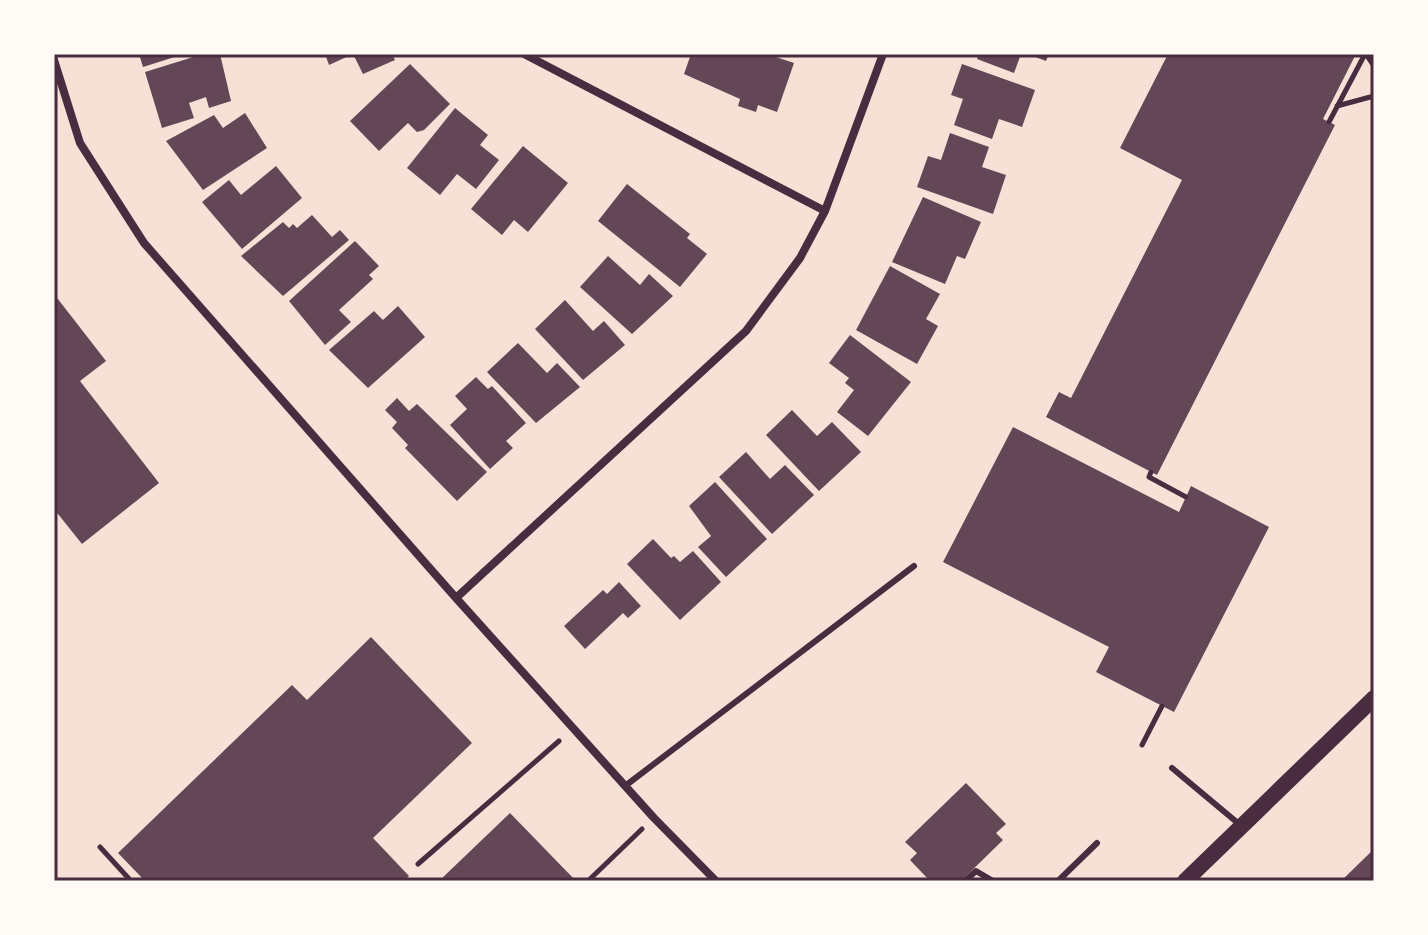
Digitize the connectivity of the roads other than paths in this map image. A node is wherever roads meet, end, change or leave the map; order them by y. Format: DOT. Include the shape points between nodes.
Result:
graph roads {
  1 [pos="524,54"];
  2 [pos="883,54"];
  3 [pos="54,60"];
  4 [pos="825,211"];
  5 [pos="914,566"];
  6 [pos="456,598"];
  7 [pos="1374,698"];
  8 [pos="1172,768"];
  9 [pos="625,786"];
  10 [pos="1242,826"];
  11 [pos="1097,843"];
  12 [pos="716,881"];
  13 [pos="965,881"];
  14 [pos="993,881"];
  15 [pos="1058,881"];
  16 [pos="1185,881"];
  1 -- 4 [label="street"];
  2 -- 4 [label="street"];
  3 -- 6 [label="street" via="80,143 144,243"];
  4 -- 6 [label="street" via="800,258 746,331"];
  5 -- 9 [label="lane"];
  6 -- 9 [label="street"];
  7 -- 10 [label="main road"];
  8 -- 10 [label="lane"];
  9 -- 12 [label="street"];
  10 -- 16 [label="main road"];
  11 -- 15 [label="lane"];
  13 -- 14 [label="lane" via="976,871"];
}
